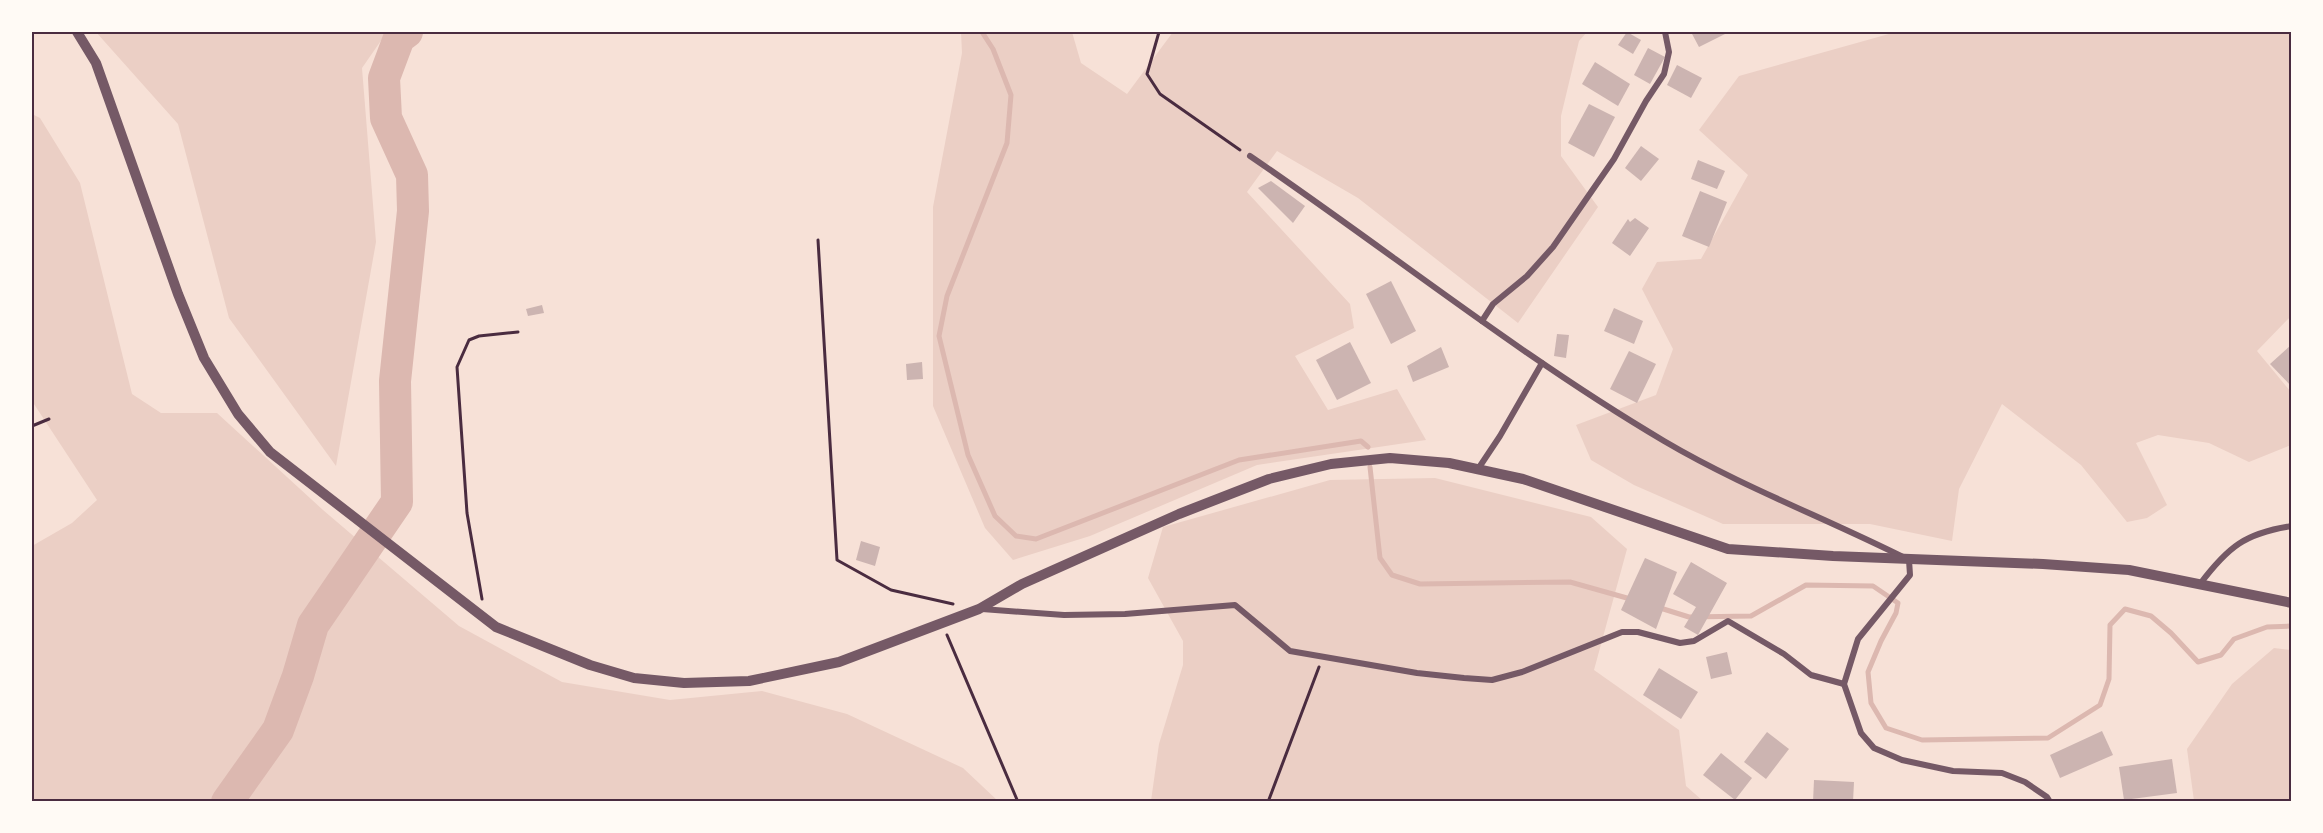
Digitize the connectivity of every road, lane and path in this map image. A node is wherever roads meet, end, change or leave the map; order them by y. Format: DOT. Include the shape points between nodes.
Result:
graph roads {
  1 [pos="77,32"];
  2 [pos="1159,32"];
  3 [pos="1665,32"];
  4 [pos="1250,156"];
  5 [pos="818,240"];
  6 [pos="1482,321"];
  7 [pos="518,332"];
  8 [pos="1542,363"];
  9 [pos="49,419"];
  10 [pos="32,426"];
  11 [pos="1478,469"];
  12 [pos="2292,526"];
  13 [pos="1909,560"];
  14 [pos="2200,584"];
  15 [pos="2292,603"];
  16 [pos="979,609"];
  17 [pos="484,617"];
  18 [pos="942,622"];
  19 [pos="1322,657"];
  20 [pos="1844,684"];
  21 [pos="1018,801"];
  22 [pos="1268,801"];
  23 [pos="2050,801"];
  1 -- 17 [label="street" via="96,63 204,358 238,414 270,452"];
  2 -- 4 [label="path" via="1147,74 1160,94"];
  3 -- 6 [label="street" via="1670,52 1664,74 1614,159 1553,247 1527,276 1493,304"];
  4 -- 6 [label="street"];
  5 -- 16 [label="path" via="837,560 891,590"];
  6 -- 8 [label="street"];
  7 -- 17 [label="path" via="469,340 458,367 467,513"];
  8 -- 11 [label="street"];
  8 -- 13 [label="street" via="1664,441 1718,470"];
  9 -- 10 [label="path"];
  11 -- 13 [label="street" via="1523,479 1728,549"];
  11 -- 16 [label="street" via="1390,458 1330,464 1269,479 1022,584"];
  12 -- 14 [label="street" via="2264,530 2233,547"];
  13 -- 14 [label="street" via="2129,570"];
  13 -- 20 [label="street" via="1910,575 1858,639"];
  14 -- 15 [label="street"];
  16 -- 18 [label="street"];
  16 -- 19 [label="street" via="1064,615 1235,605 1290,651"];
  17 -- 18 [label="street" via="496,627 590,665 634,678 684,683 749,681 839,662"];
  18 -- 21 [label="path"];
  19 -- 20 [label="street" via="1417,673 1492,680 1622,632 1638,632 1680,644 1694,641 1728,621 1811,675"];
  19 -- 22 [label="path"];
  20 -- 23 [label="street" via="1860,733 1874,747 1902,760 1953,771 2002,773 2025,782"];
}
